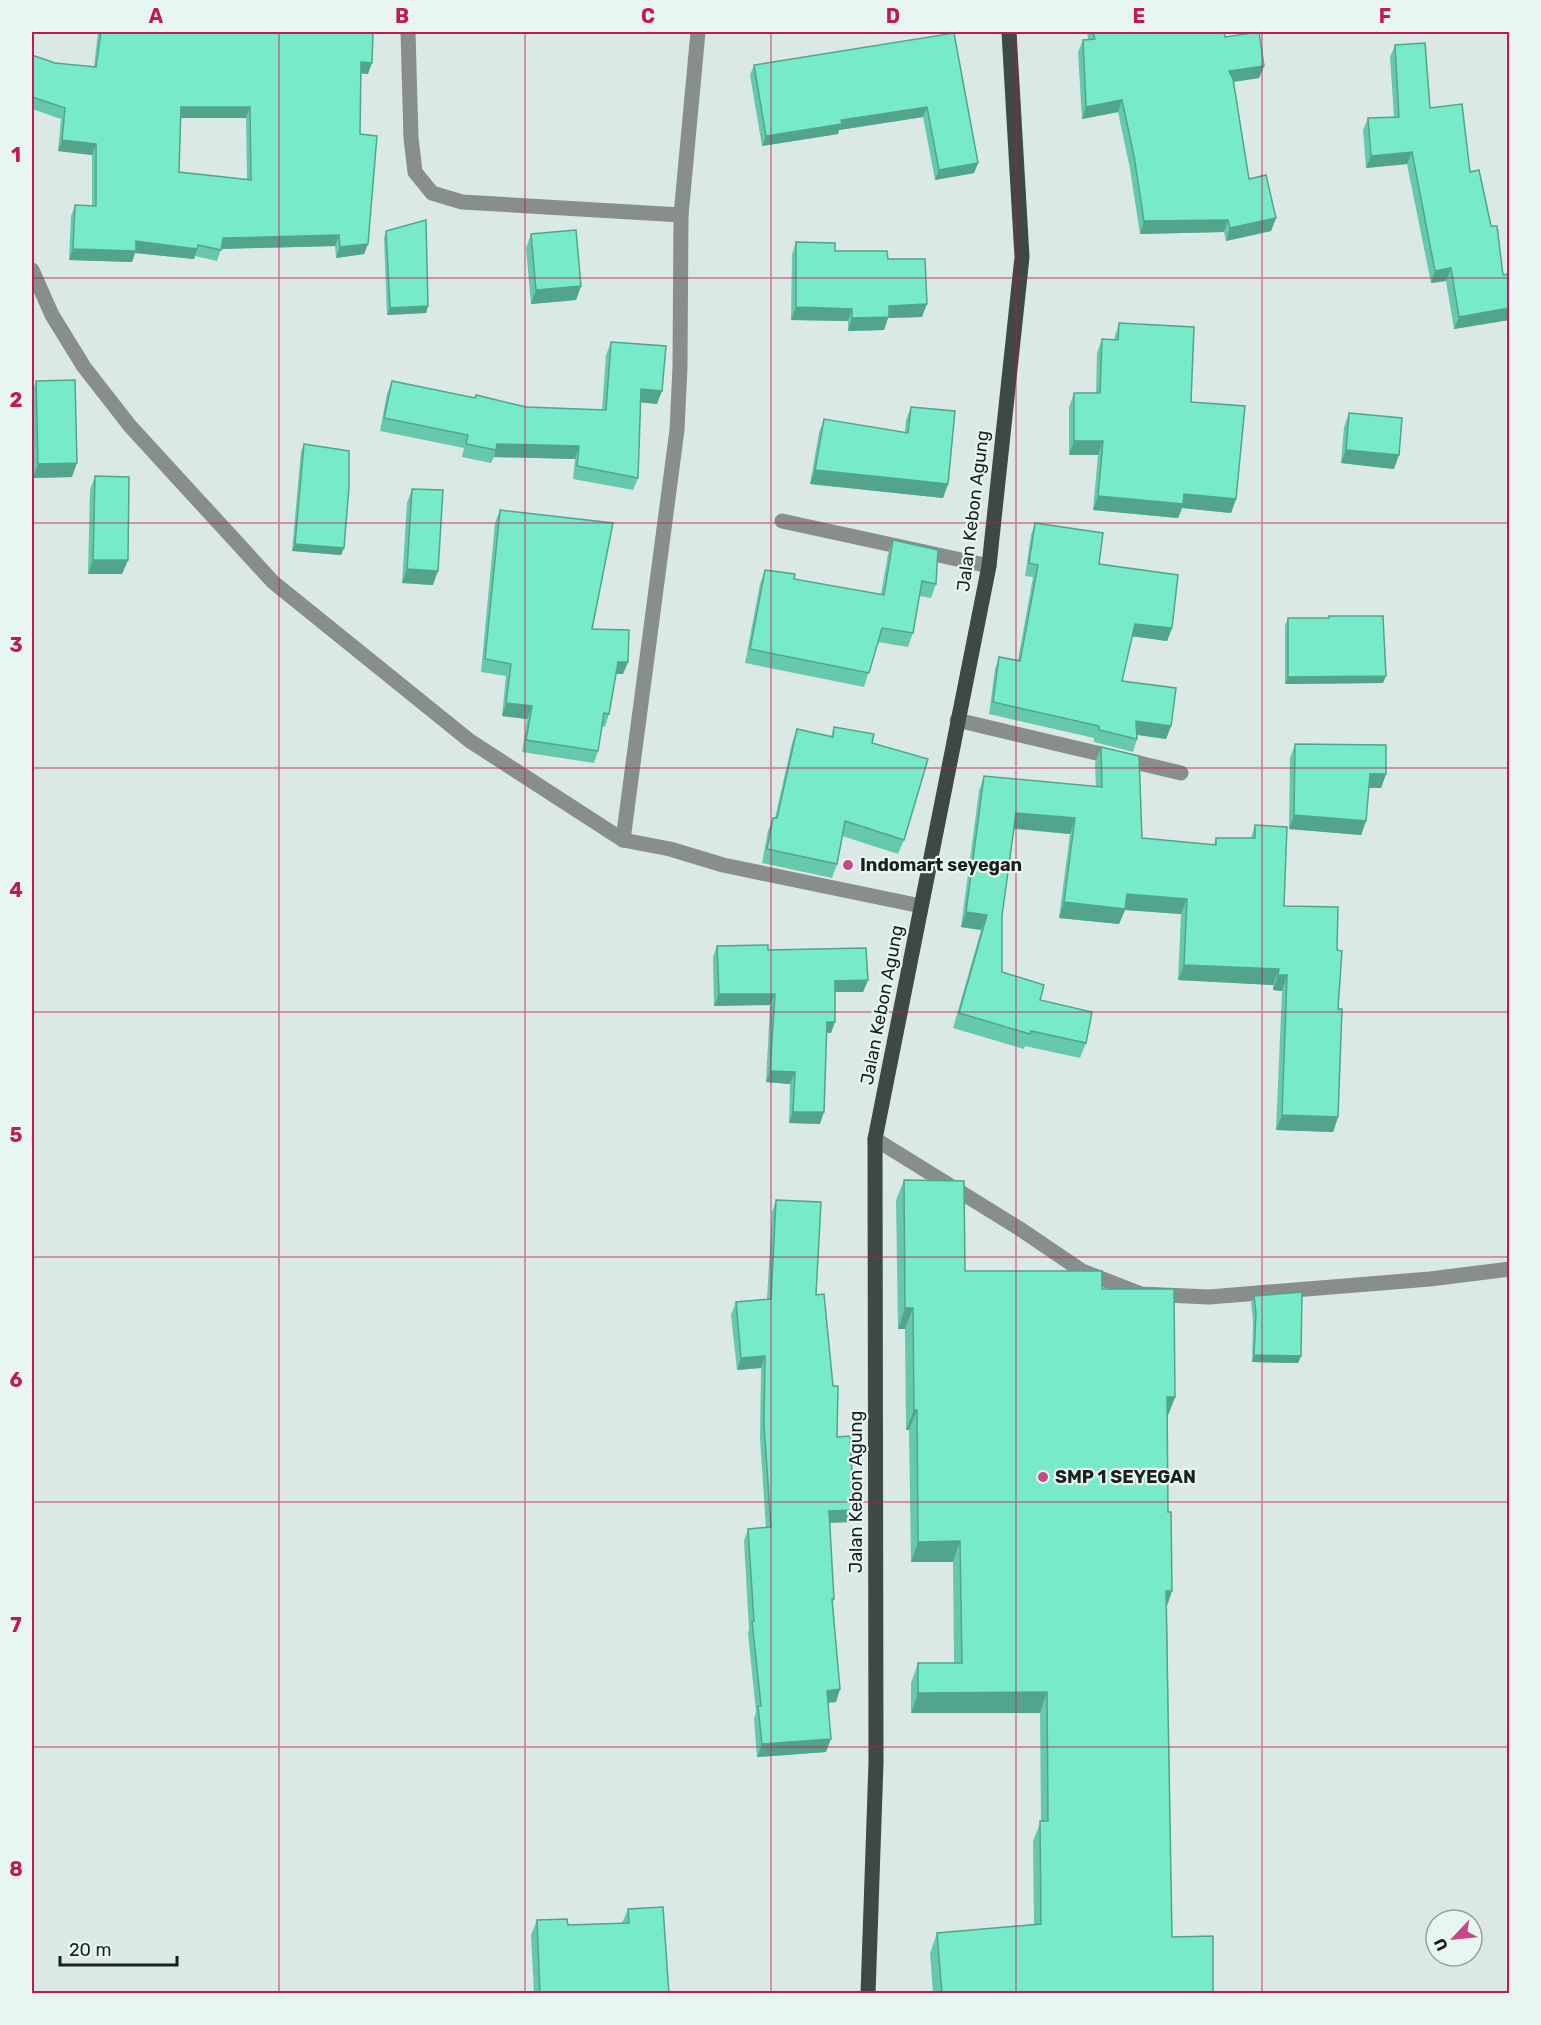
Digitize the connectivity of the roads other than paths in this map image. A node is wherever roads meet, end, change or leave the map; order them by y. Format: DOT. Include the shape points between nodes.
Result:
graph roads {
  1 [pos="408,32"];
  2 [pos="698,32"];
  3 [pos="1009,32"];
  4 [pos="681,215"];
  5 [pos="32,270"];
  6 [pos="782,521"];
  7 [pos="989,566"];
  8 [pos="957,720"];
  9 [pos="1181,773"];
  10 [pos="623,840"];
  11 [pos="921,906"];
  12 [pos="875,1139"];
  13 [pos="1509,1269"];
  14 [pos="868,1994"];
  1 -- 4 [label="street" via="415,172 432,193 462,202"];
  2 -- 4 [label="street"];
  3 -- 7 [label="main road, Jalan Kebon Agung" via="1022,257"];
  4 -- 10 [label="street" via="677,430"];
  5 -- 10 [label="street" via="52,315 84,367 130,426 273,582 470,741"];
  6 -- 7 [label="street"];
  7 -- 8 [label="main road, Jalan Kebon Agung"];
  8 -- 9 [label="street"];
  8 -- 11 [label="main road, Jalan Kebon Agung"];
  10 -- 11 [label="street"];
  11 -- 12 [label="main road, Jalan Kebon Agung"];
  12 -- 13 [label="street" via="1082,1271 1141,1294 1209,1297"];
  12 -- 14 [label="main road, Jalan Kebon Agung" via="876,1763"];
}
